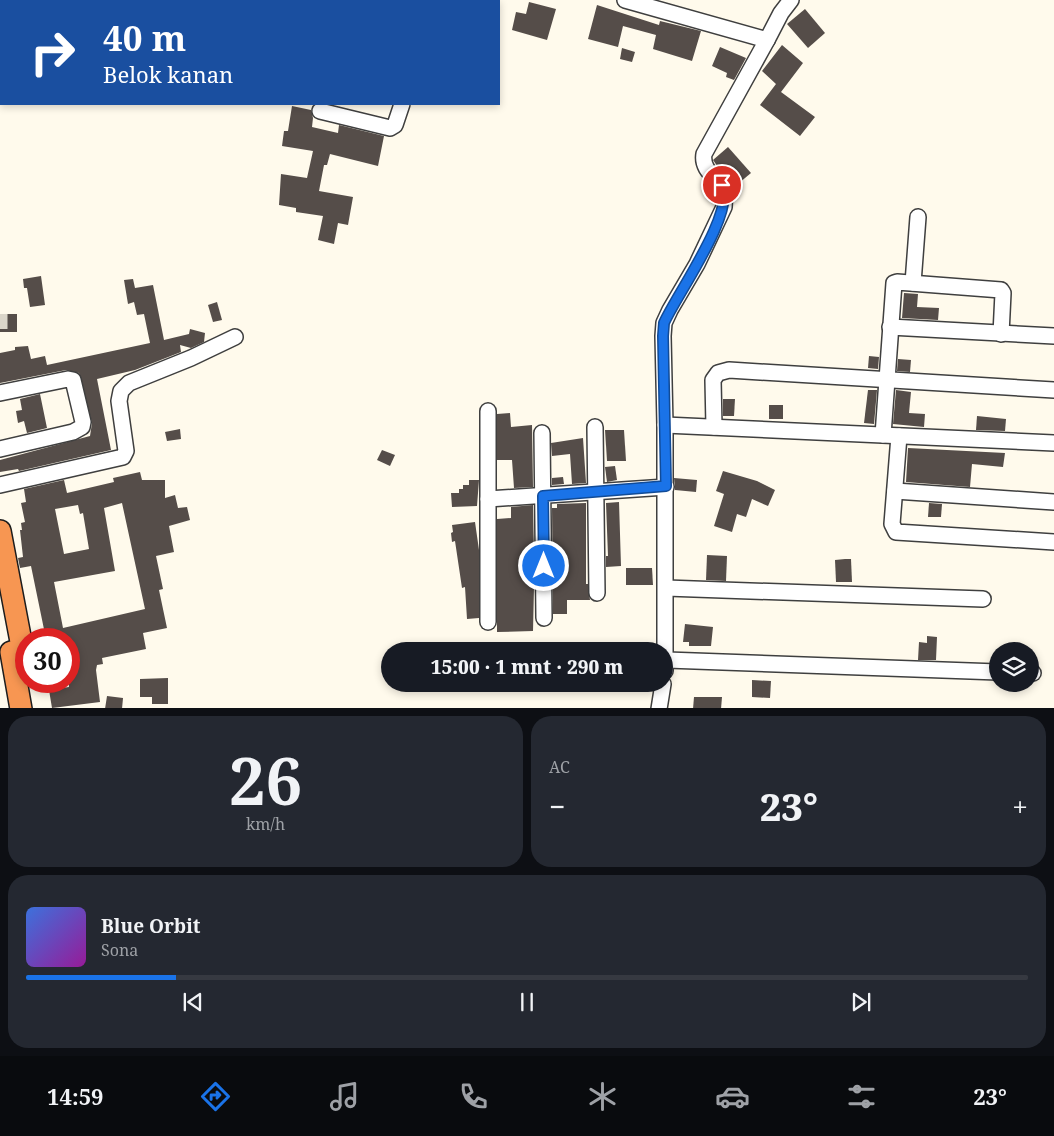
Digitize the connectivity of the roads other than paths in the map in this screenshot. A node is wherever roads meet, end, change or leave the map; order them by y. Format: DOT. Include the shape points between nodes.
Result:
graph roads {
  1 [pos="624,0"];
  2 [pos="791,0"];
  3 [pos="767,40"];
  4 [pos="402,105"];
  5 [pos="320,111"];
  6 [pos="918,217"];
  7 [pos="914,283"];
  8 [pos="890,327"];
  9 [pos="1001,334"];
  10 [pos="1054,336"];
  11 [pos="235,337"];
  12 [pos="887,379"];
  13 [pos="1054,390"];
  14 [pos="0,393"];
  15 [pos="488,411"];
  16 [pos="665,425"];
  17 [pos="596,427"];
  18 [pos="714,427"];
  19 [pos="542,433"];
  20 [pos="883,435"];
  21 [pos="899,436"];
  22 [pos="1054,443"];
  23 [pos="0,449"];
  24 [pos="0,485"];
  25 [pos="666,486"];
  26 [pos="895,491"];
  27 [pos="597,492"];
  28 [pos="543,496"];
  29 [pos="488,499"];
  30 [pos="1054,502"];
  31 [pos="0,531"];
  32 [pos="1054,542"];
  33 [pos="666,588"];
  34 [pos="597,593"];
  35 [pos="0,596"];
  36 [pos="983,599"];
  37 [pos="544,618"];
  38 [pos="488,622"];
  39 [pos="18,628"];
  40 [pos="666,642"];
  41 [pos="673,666"];
  42 [pos="989,672"];
  43 [pos="662,692"];
  44 [pos="30,693"];
  45 [pos="21,708"];
  46 [pos="32,708"];
  47 [pos="659,708"];
  1 -- 3 [label="street"];
  2 -- 3 [label="street"];
  3 -- 16 [label="street" via="704,154 705,168 722,185 725,199 707,246 664,323"];
  4 -- 5 [label="street" via="395,125 390,128"];
  6 -- 7 [label="street"];
  7 -- 8 [label="street" via="894,283"];
  7 -- 9 [label="street" via="1001,290"];
  8 -- 9 [label="street"];
  8 -- 12 [label="street"];
  9 -- 10 [label="street"];
  11 -- 24 [label="street" via="129,383 121,391 119,401 126,451 123,457"];
  12 -- 13 [label="street"];
  12 -- 18 [label="street" via="729,370 718,373 713,380"];
  12 -- 20 [label="street"];
  14 -- 23 [label="street" via="73,380 83,422 82,427 73,432"];
  15 -- 29 [label="street"];
  16 -- 18 [label="street"];
  16 -- 25 [label="street"];
  17 -- 27 [label="street"];
  18 -- 20 [label="street"];
  19 -- 28 [label="street"];
  20 -- 21 [label="street"];
  21 -- 22 [label="street"];
  21 -- 26 [label="street"];
  25 -- 27 [label="street"];
  25 -- 33 [label="street"];
  26 -- 30 [label="street"];
  26 -- 32 [label="street" via="893,529 900,534"];
  27 -- 28 [label="street"];
  27 -- 34 [label="street"];
  28 -- 29 [label="street"];
  28 -- 37 [label="street"];
  29 -- 38 [label="street"];
  31 -- 39 [label="highway"];
  33 -- 36 [label="street"];
  33 -- 40 [label="street"];
  35 -- 45 [label="highway"];
  41 -- 42 [label="street"];
  43 -- 47 [label="street"];
  44 -- 46 [label="highway"];
}
